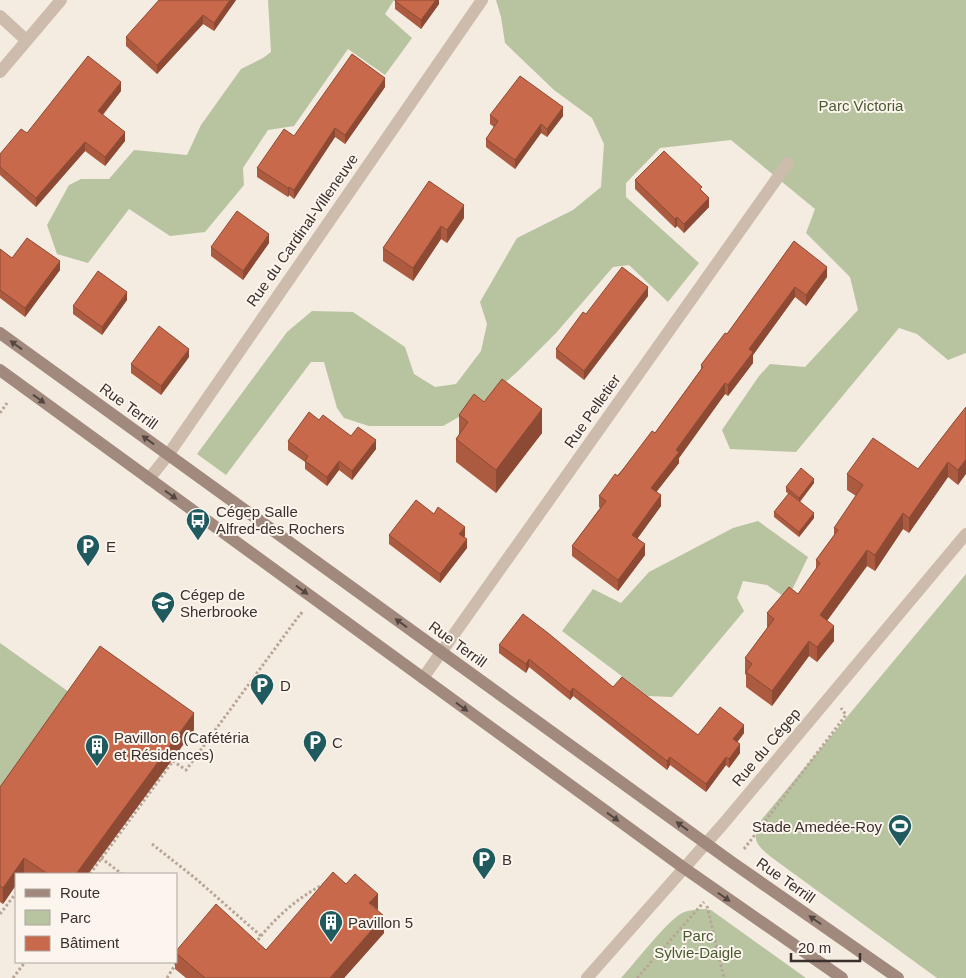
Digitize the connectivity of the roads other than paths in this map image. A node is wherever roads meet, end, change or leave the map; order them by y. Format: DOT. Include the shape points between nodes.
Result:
graph roads {
  1 [pos="61,0"];
  2 [pos="482,0"];
  3 [pos="0,16"];
  4 [pos="26,40"];
  5 [pos="0,72"];
  6 [pos="788,163"];
  7 [pos="0,333"];
  8 [pos="0,370"];
  9 [pos="168,454"];
  10 [pos="149,478"];
  11 [pos="966,534"];
  12 [pos="440,652"];
  13 [pos="423,678"];
  14 [pos="706,843"];
  15 [pos="684,868"];
  16 [pos="587,978"];
  17 [pos="842,978"];
  18 [pos="898,978"];
  1 -- 4 [label="street"];
  2 -- 9 [label="street, Rue du Cardinal-Villeneuve"];
  3 -- 4 [label="street"];
  4 -- 5 [label="street"];
  6 -- 12 [label="street, Rue Pelletier"];
  9 -- 7 [label="street, Rue Terrill, one-way"];
  8 -- 10 [label="street, one-way"];
  9 -- 10 [label="street, Rue du Cardinal-Villeneuve"];
  12 -- 9 [label="street, Rue Terrill, one-way"];
  10 -- 13 [label="street, one-way"];
  11 -- 14 [label="street, Rue du Cégep"];
  12 -- 13 [label="street, Rue Pelletier"];
  14 -- 12 [label="street, Rue Terrill, one-way"];
  13 -- 15 [label="street, one-way"];
  14 -- 15 [label="street, Rue du Cégep"];
  18 -- 14 [label="street, Rue Terrill, one-way"];
  15 -- 16 [label="street, Rue du Cégep"];
  15 -- 17 [label="street, one-way"];
}
